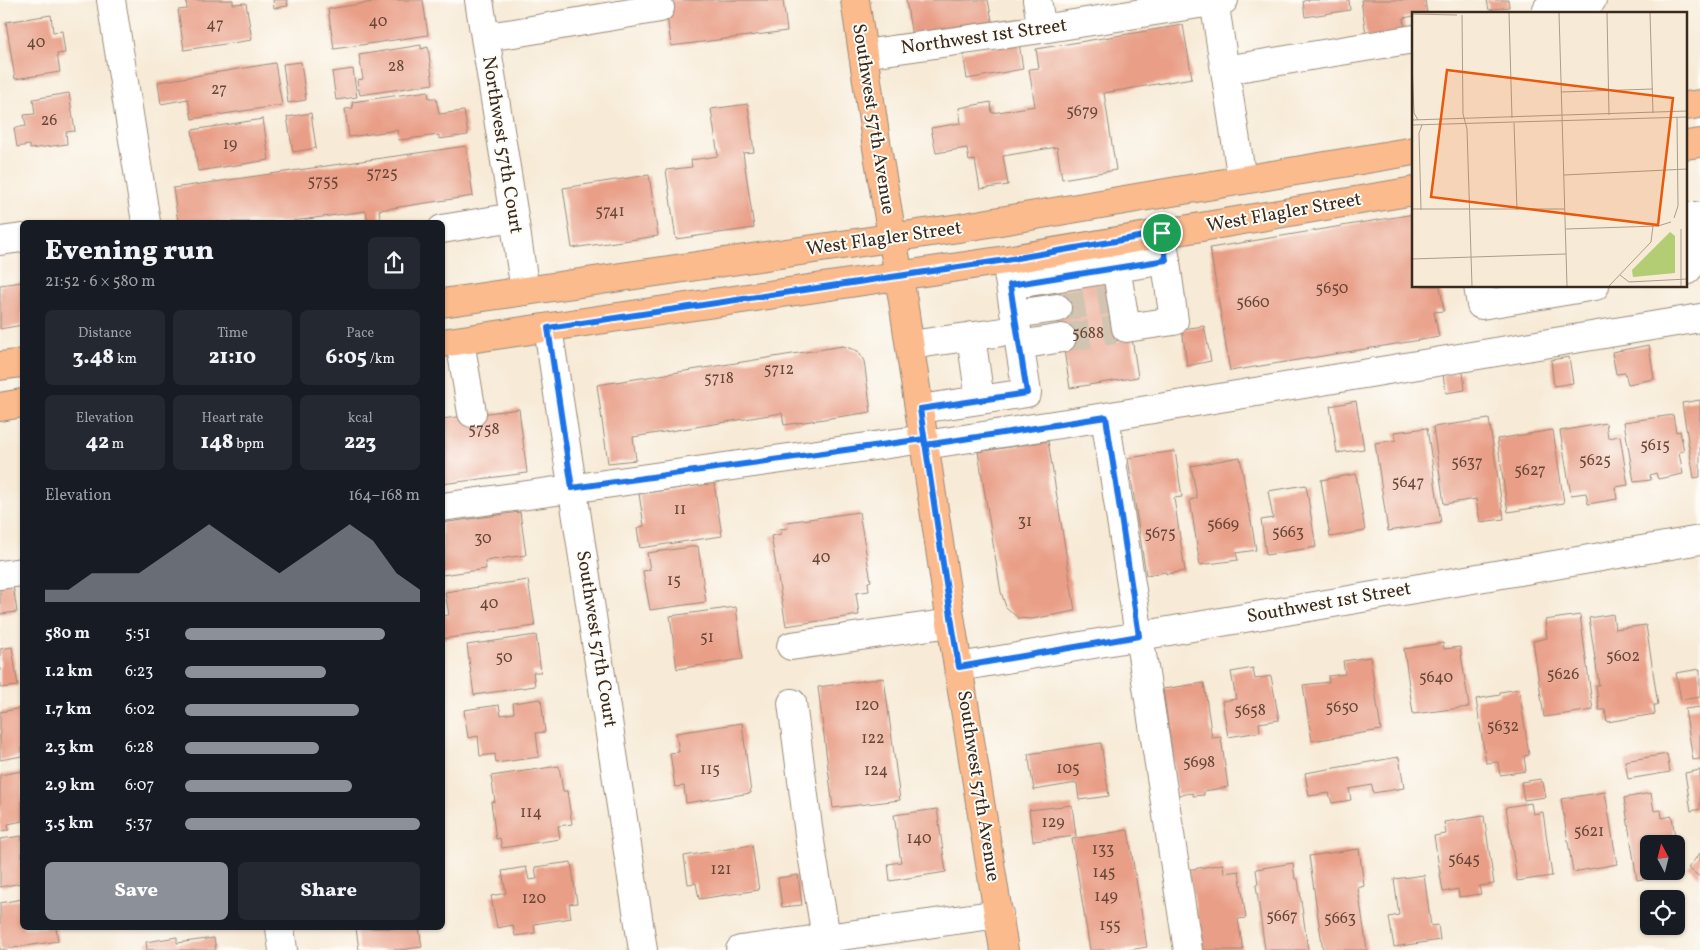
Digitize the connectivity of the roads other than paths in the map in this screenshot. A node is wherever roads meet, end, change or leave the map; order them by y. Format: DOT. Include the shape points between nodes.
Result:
graph roads {
  1 [pos="111,0"];
  2 [pos="479,0"];
  3 [pos="855,0"];
  4 [pos="1037,0"];
  5 [pos="1592,0"];
  6 [pos="1217,1"];
  7 [pos="660,8"];
  8 [pos="1546,8"];
  9 [pos="1042,29"];
  10 [pos="485,37"];
  11 [pos="1412,39"];
  12 [pos="863,54"];
  13 [pos="1225,70"];
  14 [pos="1412,151"];
  15 [pos="1242,180"];
  16 [pos="1412,191"];
  17 [pos="1693,216"];
  18 [pos="514,217"];
  19 [pos="146,220"];
  20 [pos="445,228"];
  21 [pos="1162,233"];
  22 [pos="20,238"];
  23 [pos="892,238"];
  24 [pos="0,241"];
  25 [pos="1112,242"];
  26 [pos="1166,260"];
  27 [pos="1116,268"];
  28 [pos="1688,270"];
  29 [pos="1008,272"];
  30 [pos="899,276"];
  31 [pos="1478,288"];
  32 [pos="1583,288"];
  33 [pos="525,291"];
  34 [pos="445,303"];
  35 [pos="1057,308"];
  36 [pos="1700,318"];
  37 [pos="548,328"];
  38 [pos="1017,330"];
  39 [pos="970,336"];
  40 [pos="1062,338"];
  41 [pos="452,342"];
  42 [pos="910,345"];
  43 [pos="20,363"];
  44 [pos="0,366"];
  45 [pos="980,400"];
  46 [pos="20,403"];
  47 [pos="0,407"];
  48 [pos="920,409"];
  49 [pos="472,413"];
  50 [pos="1106,417"];
  51 [pos="925,442"];
  52 [pos="572,488"];
  53 [pos="445,507"];
  54 [pos="1700,540"];
  55 [pos="20,572"];
  56 [pos="0,575"];
  57 [pos="952,622"];
  58 [pos="1139,636"];
  59 [pos="790,646"];
  60 [pos="959,667"];
  61 [pos="792,703"];
  62 [pos="999,914"];
  63 [pos="280,930"];
  64 [pos="826,937"];
  65 [pos="894,939"];
  66 [pos="283,950"];
  67 [pos="643,950"];
  68 [pos="740,950"];
  69 [pos="1004,950"];
  70 [pos="1188,950"];
  1 -- 19 [label="street"];
  2 -- 10 [label="street, Northwest 57th Court"];
  3 -- 12 [label="main road, Southwest 57th Avenue"];
  4 -- 9 [label="street"];
  5 -- 8 [label="street"];
  6 -- 9 [label="street, Northwest 1st Street"];
  6 -- 13 [label="street"];
  7 -- 10 [label="street"];
  9 -- 12 [label="street, Northwest 1st Street"];
  10 -- 18 [label="street, Northwest 57th Court"];
  11 -- 13 [label="street"];
  12 -- 23 [label="main road, Southwest 57th Avenue"];
  13 -- 15 [label="street"];
  14 -- 15 [label="main road, West Flagler Street"];
  15 -- 23 [label="main road, West Flagler Street"];
  16 -- 21 [label="main road, West Flagler Street"];
  17 -- 28 [label="street" via="1698,252 1697,261"];
  18 -- 20 [label="street"];
  18 -- 33 [label="street, Northwest 57th Court"];
  21 -- 25 [label="main road, West Flagler Street"];
  21 -- 26 [label="street"];
  22 -- 24 [label="street"];
  23 -- 30 [label="main road, Southwest 57th Avenue"];
  23 -- 33 [label="main road, West Flagler Street"];
  25 -- 27 [label="street"];
  25 -- 29 [label="main road, West Flagler Street"];
  26 -- 27 [label="street"];
  26 -- 27 [label="street" via="1174,321 1120,329 1115,299"];
  27 -- 29 [label="street"];
  29 -- 30 [label="main road, West Flagler Street"];
  29 -- 38 [label="street"];
  30 -- 37 [label="main road, West Flagler Street"];
  30 -- 42 [label="main road, Southwest 57th Avenue"];
  31 -- 32 [label="street" via="1481,305"];
  33 -- 34 [label="main road, West Flagler Street"];
  35 -- 38 [label="street"];
  36 -- 50 [label="street"];
  37 -- 41 [label="main road, West Flagler Street"];
  37 -- 52 [label="street, Southwest 57th Court"];
  38 -- 39 [label="street"];
  38 -- 40 [label="street"];
  38 -- 45 [label="street" via="1027,393"];
  39 -- 42 [label="street"];
  39 -- 45 [label="street"];
  41 -- 49 [label="street"];
  42 -- 48 [label="main road, Southwest 57th Avenue"];
  43 -- 44 [label="main road"];
  45 -- 48 [label="street"];
  46 -- 47 [label="main road"];
  48 -- 51 [label="main road, Southwest 57th Avenue"];
  50 -- 51 [label="street"];
  50 -- 58 [label="street"];
  51 -- 52 [label="street"];
  51 -- 57 [label="main road, Southwest 57th Avenue"];
  52 -- 53 [label="street"];
  52 -- 67 [label="street, Southwest 57th Court"];
  54 -- 58 [label="street, Southwest 1st Street"];
  55 -- 56 [label="street"];
  57 -- 59 [label="street"];
  57 -- 60 [label="main road, Southwest 57th Avenue"];
  58 -- 60 [label="street, Southwest 1st Street"];
  58 -- 70 [label="street"];
  60 -- 62 [label="main road, Southwest 57th Avenue"];
  61 -- 64 [label="street"];
  62 -- 65 [label="street"];
  62 -- 69 [label="main road, Southwest 57th Avenue"];
  63 -- 66 [label="street"];
  64 -- 65 [label="street"];
  64 -- 68 [label="street"];
}
